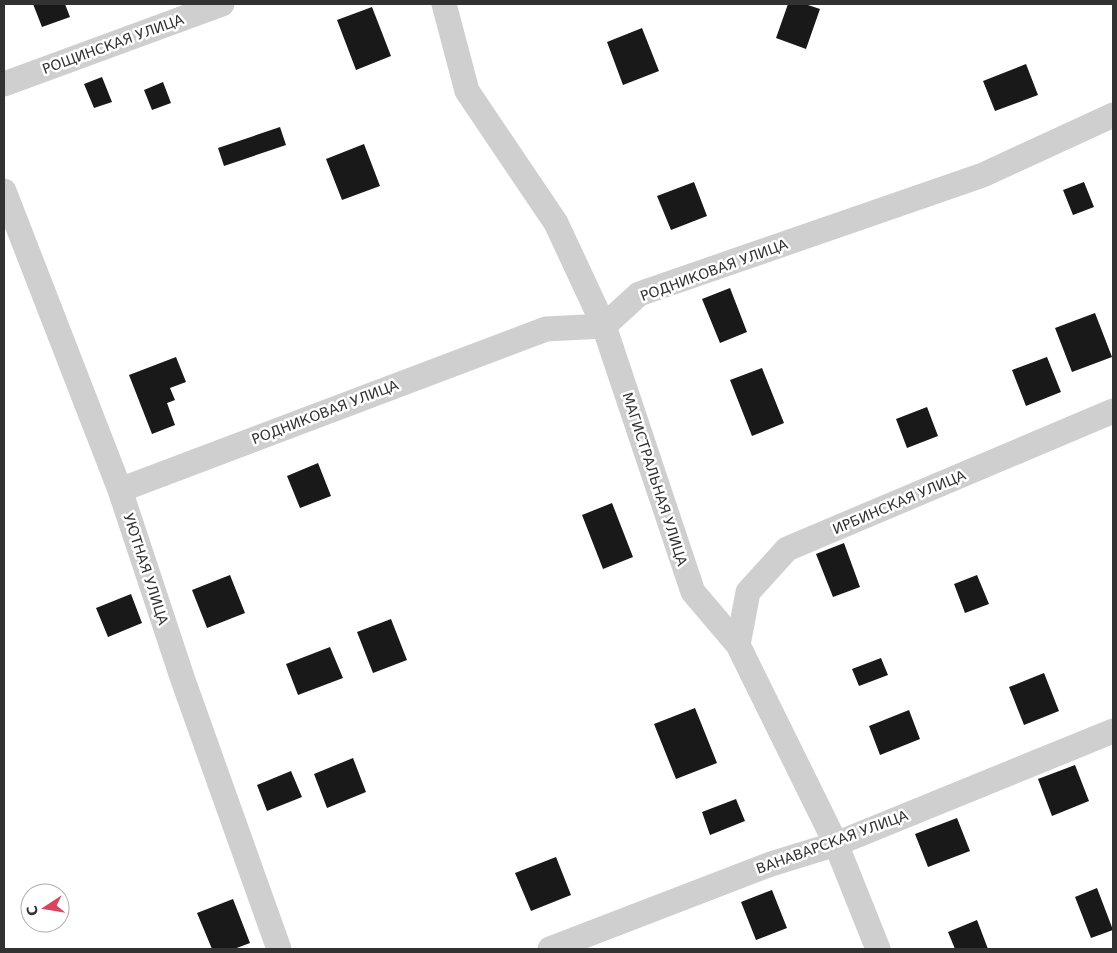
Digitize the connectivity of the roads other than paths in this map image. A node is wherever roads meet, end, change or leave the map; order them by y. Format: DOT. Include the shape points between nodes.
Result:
graph roads {
  1 [pos="222,4"];
  2 [pos="444,4"];
  3 [pos="4,84"];
  4 [pos="1113,115"];
  5 [pos="4,191"];
  6 [pos="604,326"];
  7 [pos="1113,411"];
  8 [pos="120,490"];
  9 [pos="738,645"];
  10 [pos="1113,731"];
  11 [pos="836,844"];
  12 [pos="279,949"];
  13 [pos="550,949"];
  14 [pos="878,949"];
  1 -- 3 [label="street, РОЩИНСКАЯ УЛИЦА"];
  2 -- 6 [label="street, МАГИСТРАЛЬНАЯ УЛИЦА" via="467,91 556,223"];
  4 -- 6 [label="street, РОДНИКОВАЯ УЛИЦА" via="983,175 639,294"];
  5 -- 8 [label="street, УЮТНАЯ УЛИЦА"];
  6 -- 8 [label="street, РОДНИКОВАЯ УЛИЦА" via="546,329"];
  6 -- 9 [label="street, МАГИСТРАЛЬНАЯ УЛИЦА" via="693,592"];
  7 -- 9 [label="street, ИРБИНСКАЯ УЛИЦА" via="787,549 748,592"];
  8 -- 12 [label="street, УЮТНАЯ УЛИЦА" via="183,680"];
  9 -- 11 [label="street, МАГИСТРАЛЬНАЯ УЛИЦА"];
  10 -- 11 [label="street, ВАНАВАРСКАЯ УЛИЦА"];
  11 -- 13 [label="street, ВАНАВАРСКАЯ УЛИЦА" via="771,864"];
  11 -- 14 [label="street, МАГИСТРАЛЬНАЯ УЛИЦА"];
}
